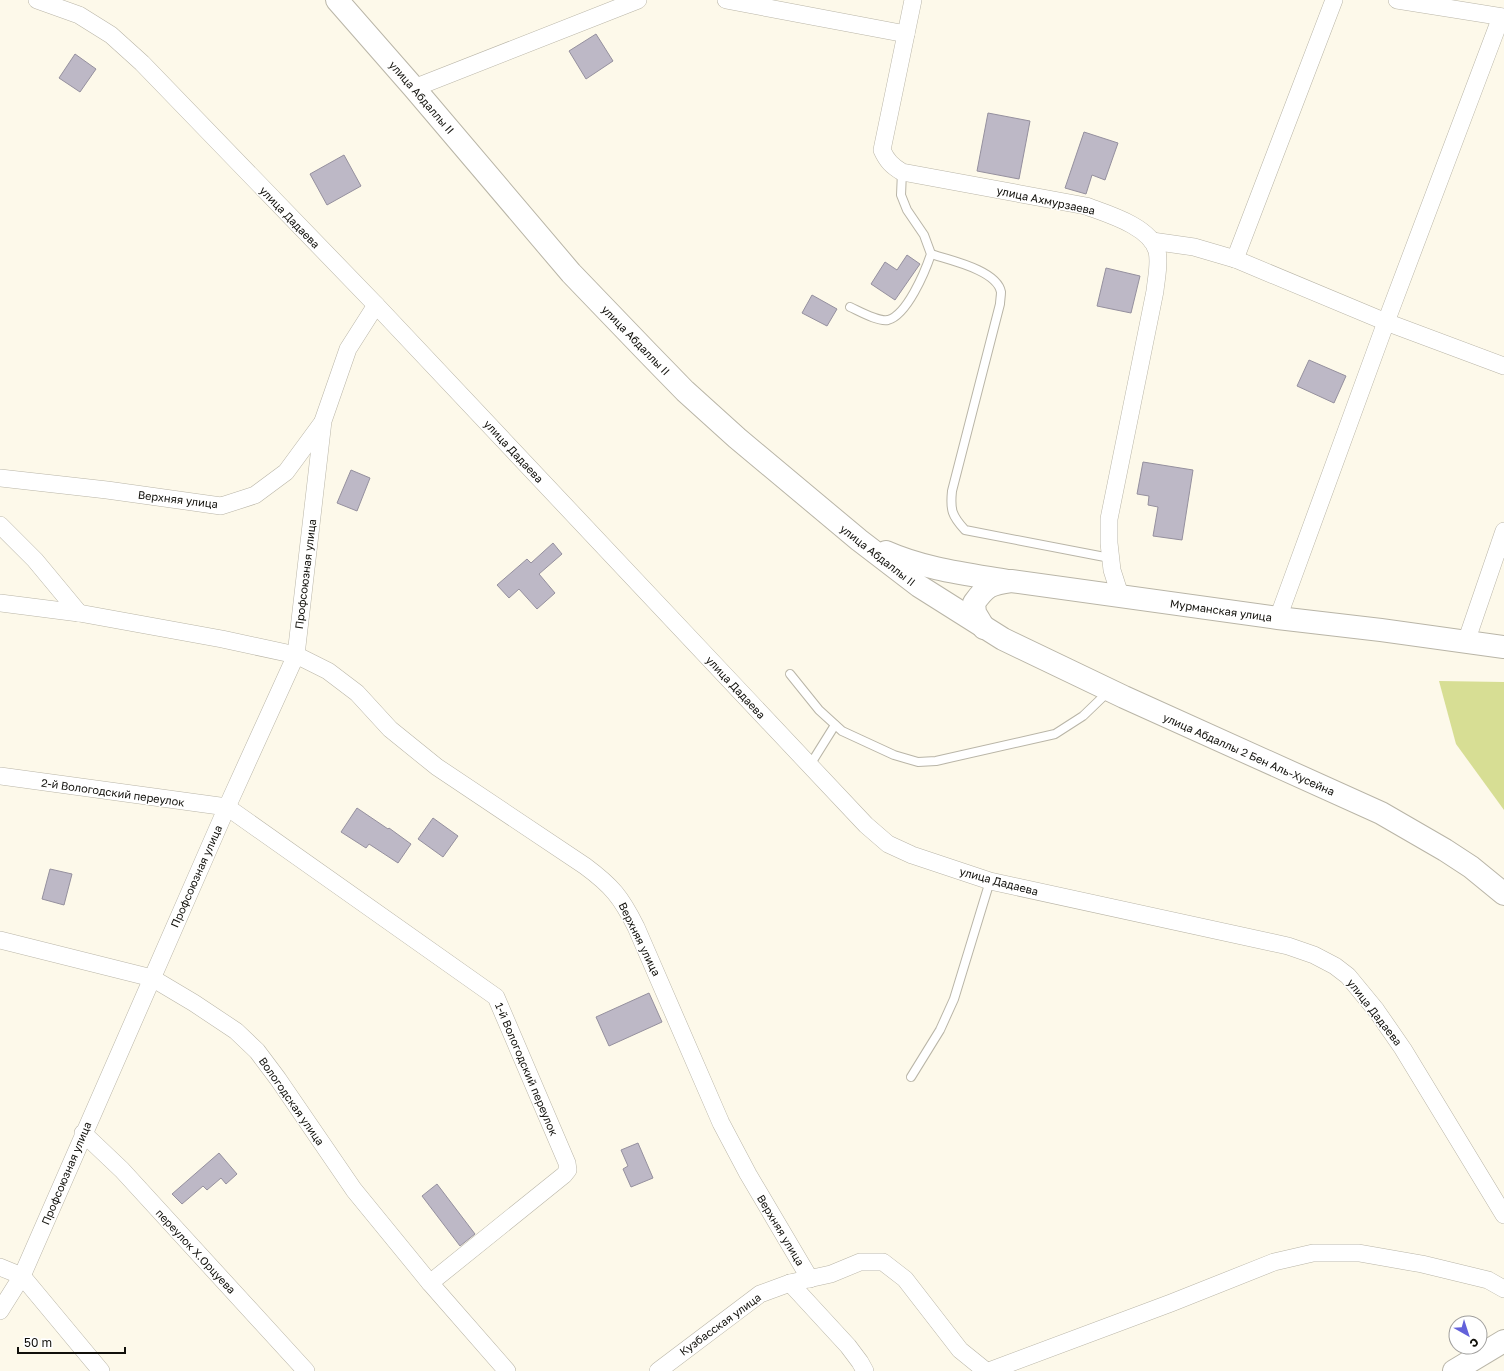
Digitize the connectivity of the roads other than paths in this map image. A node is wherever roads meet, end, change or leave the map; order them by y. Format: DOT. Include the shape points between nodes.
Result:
graph roads {
  1 [pos="37,0"];
  2 [pos="337,0"];
  3 [pos="638,0"];
  4 [pos="726,0"];
  5 [pos="913,0"];
  6 [pos="1334,0"];
  7 [pos="1397,0"];
  8 [pos="1503,17"];
  9 [pos="906,34"];
  10 [pos="414,88"];
  11 [pos="902,172"];
  12 [pos="1152,241"];
  13 [pos="931,254"];
  14 [pos="1235,259"];
  15 [pos="376,305"];
  16 [pos="850,307"];
  17 [pos="1386,322"];
  18 [pos="1504,366"];
  19 [pos="323,421"];
  20 [pos="0,478"];
  21 [pos="0,525"];
  22 [pos="1504,531"];
  23 [pos="859,540"];
  24 [pos="1110,558"];
  25 [pos="1011,581"];
  26 [pos="1120,596"];
  27 [pos="0,604"];
  28 [pos="79,612"];
  29 [pos="1278,618"];
  30 [pos="984,628"];
  31 [pos="1466,642"];
  32 [pos="1504,647"];
  33 [pos="296,655"];
  34 [pos="790,674"];
  35 [pos="1110,690"];
  36 [pos="835,724"];
  37 [pos="810,765"];
  38 [pos="0,776"];
  39 [pos="227,807"];
  40 [pos="990,881"];
  41 [pos="1504,894"];
  42 [pos="0,940"];
  43 [pos="152,978"];
  44 [pos="911,1077"];
  45 [pos="83,1133"];
  46 [pos="1504,1215"];
  47 [pos="0,1267"];
  48 [pos="22,1276"];
  49 [pos="810,1279"];
  50 [pos="430,1283"];
  51 [pos="790,1283"];
  52 [pos="1504,1289"];
  53 [pos="0,1311"];
  54 [pos="1504,1341"];
  55 [pos="101,1371"];
  56 [pos="306,1371"];
  57 [pos="507,1371"];
  58 [pos="658,1371"];
  59 [pos="865,1371"];
  60 [pos="986,1371"];
  61 [pos="989,1371"];
  62 [pos="1454,1371"];
  1 -- 15 [label="street, улица Дадаева" via="79,15 111,35 137,58"];
  2 -- 10 [label="main road, улица Абдаллы II"];
  3 -- 10 [label="street"];
  4 -- 9 [label="street"];
  5 -- 9 [label="street"];
  6 -- 14 [label="street"];
  7 -- 8 [label="street"];
  8 -- 17 [label="street"];
  9 -- 11 [label="street" via="882,150 893,167"];
  10 -- 23 [label="main road, улица Абдаллы II" via="571,273 652,358 737,438"];
  11 -- 12 [label="street, улица Ахмурзаева" via="1086,206 1142,231"];
  11 -- 13 [label="lane" via="901,195 907,210 924,235"];
  12 -- 14 [label="street" via="1194,247"];
  12 -- 24 [label="street" via="1157,251 1158,263 1155,291 1109,519"];
  13 -- 16 [label="lane" via="925,273 902,312 888,320"];
  13 -- 24 [label="lane" via="980,270 993,278 1001,291 1000,304 952,491 951,504 955,520 965,530"];
  14 -- 17 [label="street"];
  15 -- 19 [label="street" via="348,349"];
  15 -- 37 [label="street, улица Дадаева"];
  17 -- 18 [label="street"];
  17 -- 29 [label="street"];
  19 -- 20 [label="street, Верхняя улица" via="286,472 255,495 221,506"];
  19 -- 33 [label="street, Профсоюзная улица"];
  21 -- 28 [label="street" via="35,560"];
  22 -- 31 [label="street"];
  23 -- 25 [label="main road" via="903,559 951,571"];
  23 -- 30 [label="main road, улица Абдаллы II" via="919,586"];
  24 -- 26 [label="street"];
  25 -- 26 [label="main road, Мурманская улица"];
  25 -- 30 [label="main road, Мурманская улица" via="994,584 983,591 974,603 975,613"];
  26 -- 29 [label="main road, Мурманская улица"];
  27 -- 28 [label="street, Верхняя улица"];
  28 -- 33 [label="street, Верхняя улица"];
  29 -- 31 [label="main road, Мурманская улица"];
  30 -- 35 [label="main road, улица Абдаллы 2 Бен Аль-Хусейна"];
  31 -- 32 [label="main road, Мурманская улица"];
  33 -- 39 [label="street, Профсоюзная улица"];
  33 -- 49 [label="street, Верхняя улица" via="328,671 357,694 390,729 437,768 585,866 615,891 636,927 722,1123 751,1180"];
  34 -- 36 [label="lane" via="819,710"];
  35 -- 36 [label="lane" via="1083,716 1055,734 936,761 918,762 894,755 842,731"];
  35 -- 41 [label="main road, улица Абдаллы 2 Бен Аль-Хусейна" via="1381,813 1471,867"];
  36 -- 37 [label="lane"];
  37 -- 40 [label="street, улица Дадаева" via="866,825 888,844 912,855"];
  38 -- 39 [label="street, 2-й Вологодский переулок"];
  39 -- 43 [label="street, Профсоюзная улица"];
  39 -- 50 [label="street, 1-й Вологодский переулок" via="498,1000 568,1163 568,1170 564,1175"];
  40 -- 44 [label="lane" via="954,999 940,1030"];
  40 -- 46 [label="street, улица Дадаева" via="1288,946 1335,966 1348,976 1371,1004 1403,1049"];
  42 -- 43 [label="street, Вологодская улица"];
  43 -- 45 [label="street, Профсоюзная улица"];
  43 -- 50 [label="street, Вологодская улица" via="236,1031 257,1051 354,1190"];
  45 -- 48 [label="street, Профсоюзная улица"];
  45 -- 56 [label="street, переулок Х.Орцуева" via="122,1170"];
  47 -- 48 [label="street"];
  48 -- 53 [label="street, Профсоюзная улица"];
  48 -- 55 [label="street"];
  49 -- 51 [label="street, Кузбасская улица"];
  49 -- 60 [label="street, Кузбасская улица" via="831,1274 860,1262 883,1262 905,1279 960,1350"];
  50 -- 57 [label="street, Вологодская улица"];
  51 -- 58 [label="street, Кузбасская улица" via="760,1294"];
  51 -- 59 [label="street" via="848,1346"];
  52 -- 61 [label="street" via="1488,1280 1359,1252 1313,1253 1274,1262"];
  54 -- 62 [label="main road"];
}
